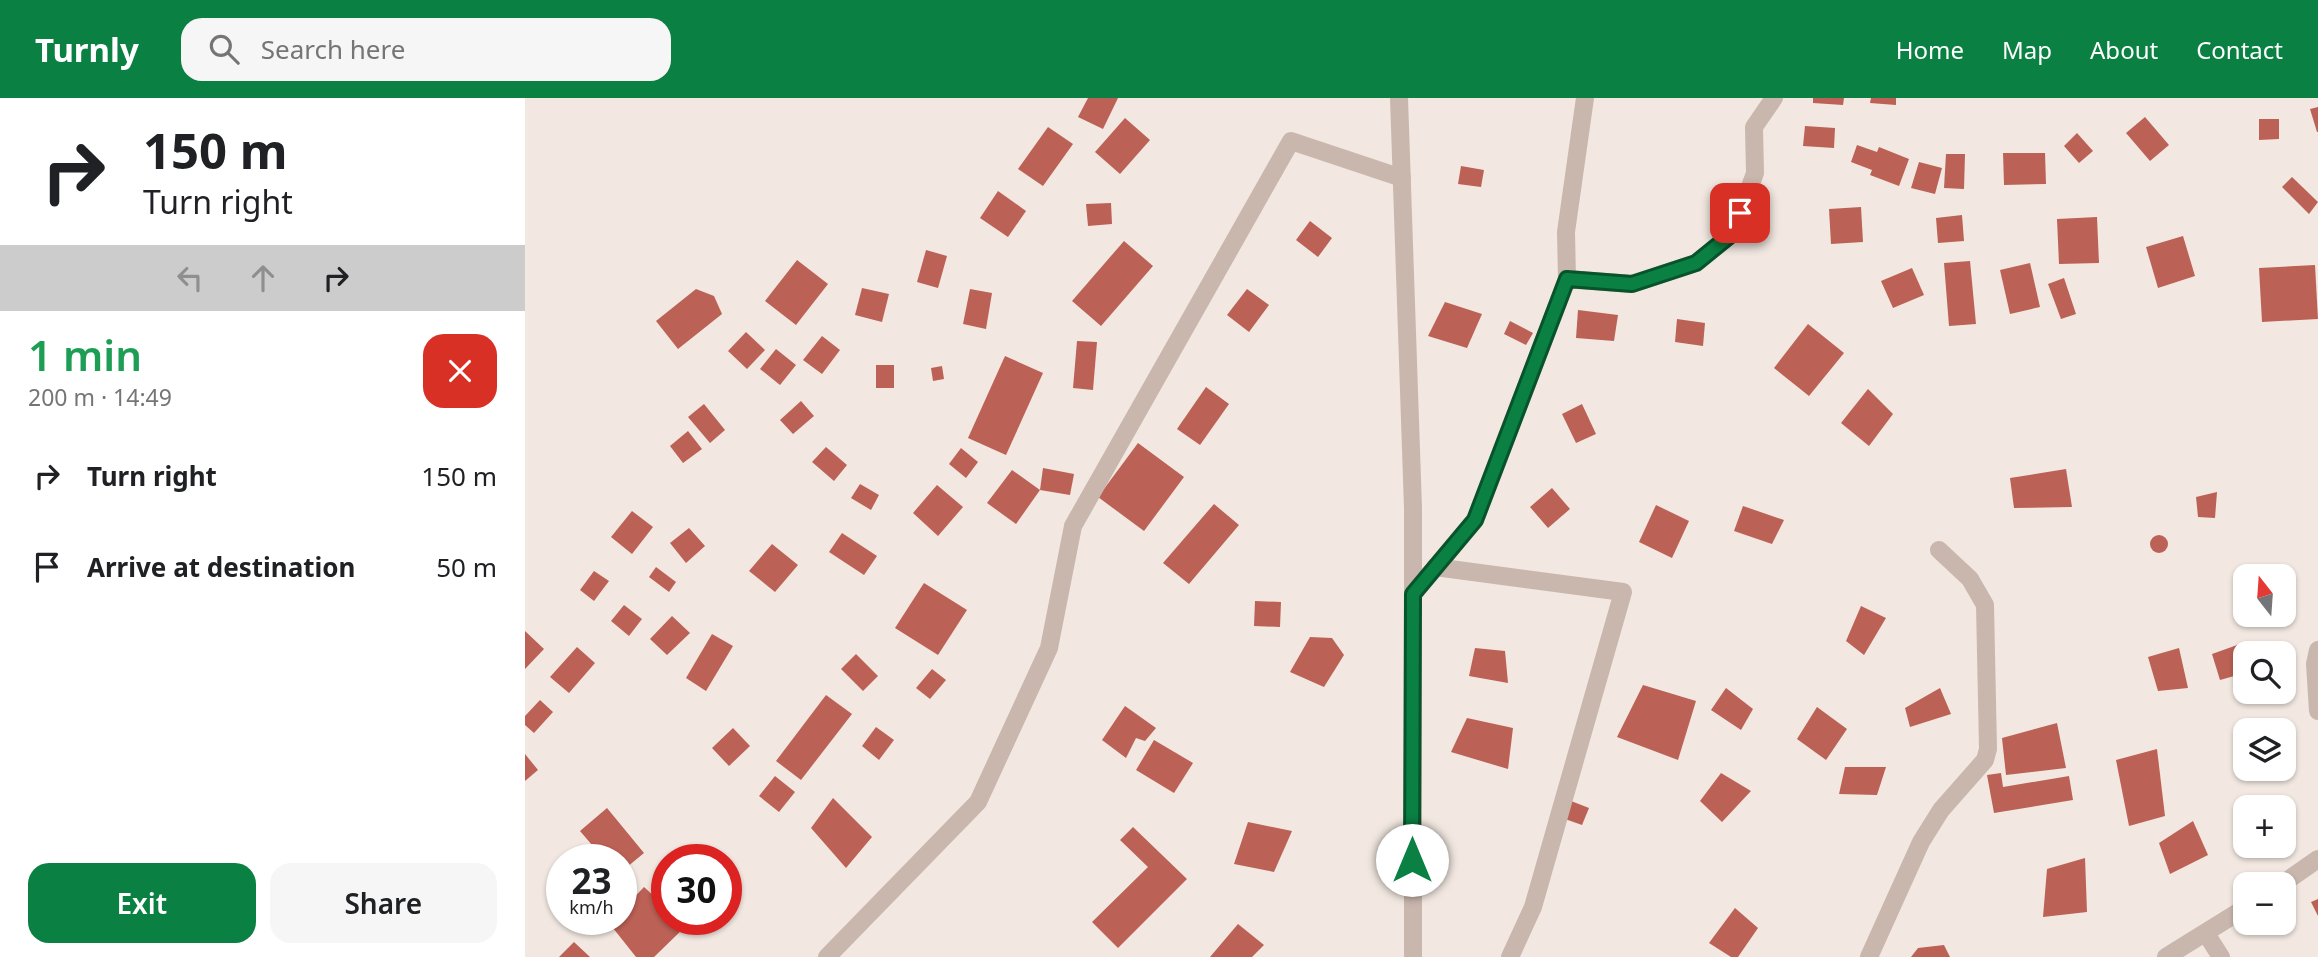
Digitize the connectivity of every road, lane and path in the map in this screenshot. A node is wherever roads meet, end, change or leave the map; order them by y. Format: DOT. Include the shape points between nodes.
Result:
graph roads {
  1 [pos="1399,98"];
  2 [pos="1585,98"];
  3 [pos="1774,98"];
  4 [pos="1402,178"];
  5 [pos="1567,279"];
  6 [pos="1939,550"];
  7 [pos="1435,567"];
  8 [pos="1413,594"];
  9 [pos="2318,650"];
  10 [pos="2318,711"];
  11 [pos="2318,859"];
  12 [pos="2296,874"];
  13 [pos="2233,917"];
  14 [pos="2207,935"];
  15 [pos="827,957"];
  16 [pos="1413,957"];
  17 [pos="1510,957"];
  18 [pos="1869,957"];
  19 [pos="2166,957"];
  20 [pos="2221,957"];
  1 -- 4 [label="street"];
  2 -- 5 [label="street" via="1566,232"];
  3 -- 5 [label="street" via="1754,127 1755,173 1733,233 1696,263 1632,284"];
  4 -- 8 [label="street"];
  4 -- 15 [label="street" via="1291,141 1073,526 1049,648 978,802"];
  5 -- 7 [label="street" via="1475,520"];
  6 -- 18 [label="street" via="1970,579 1985,605 1989,749 1921,842"];
  7 -- 8 [label="street"];
  7 -- 17 [label="street" via="1623,592 1533,907"];
  8 -- 16 [label="street"];
  9 -- 10 [label="street"];
  11 -- 12 [label="street"];
  13 -- 14 [label="street"];
  14 -- 19 [label="street"];
  14 -- 20 [label="street"];
}
